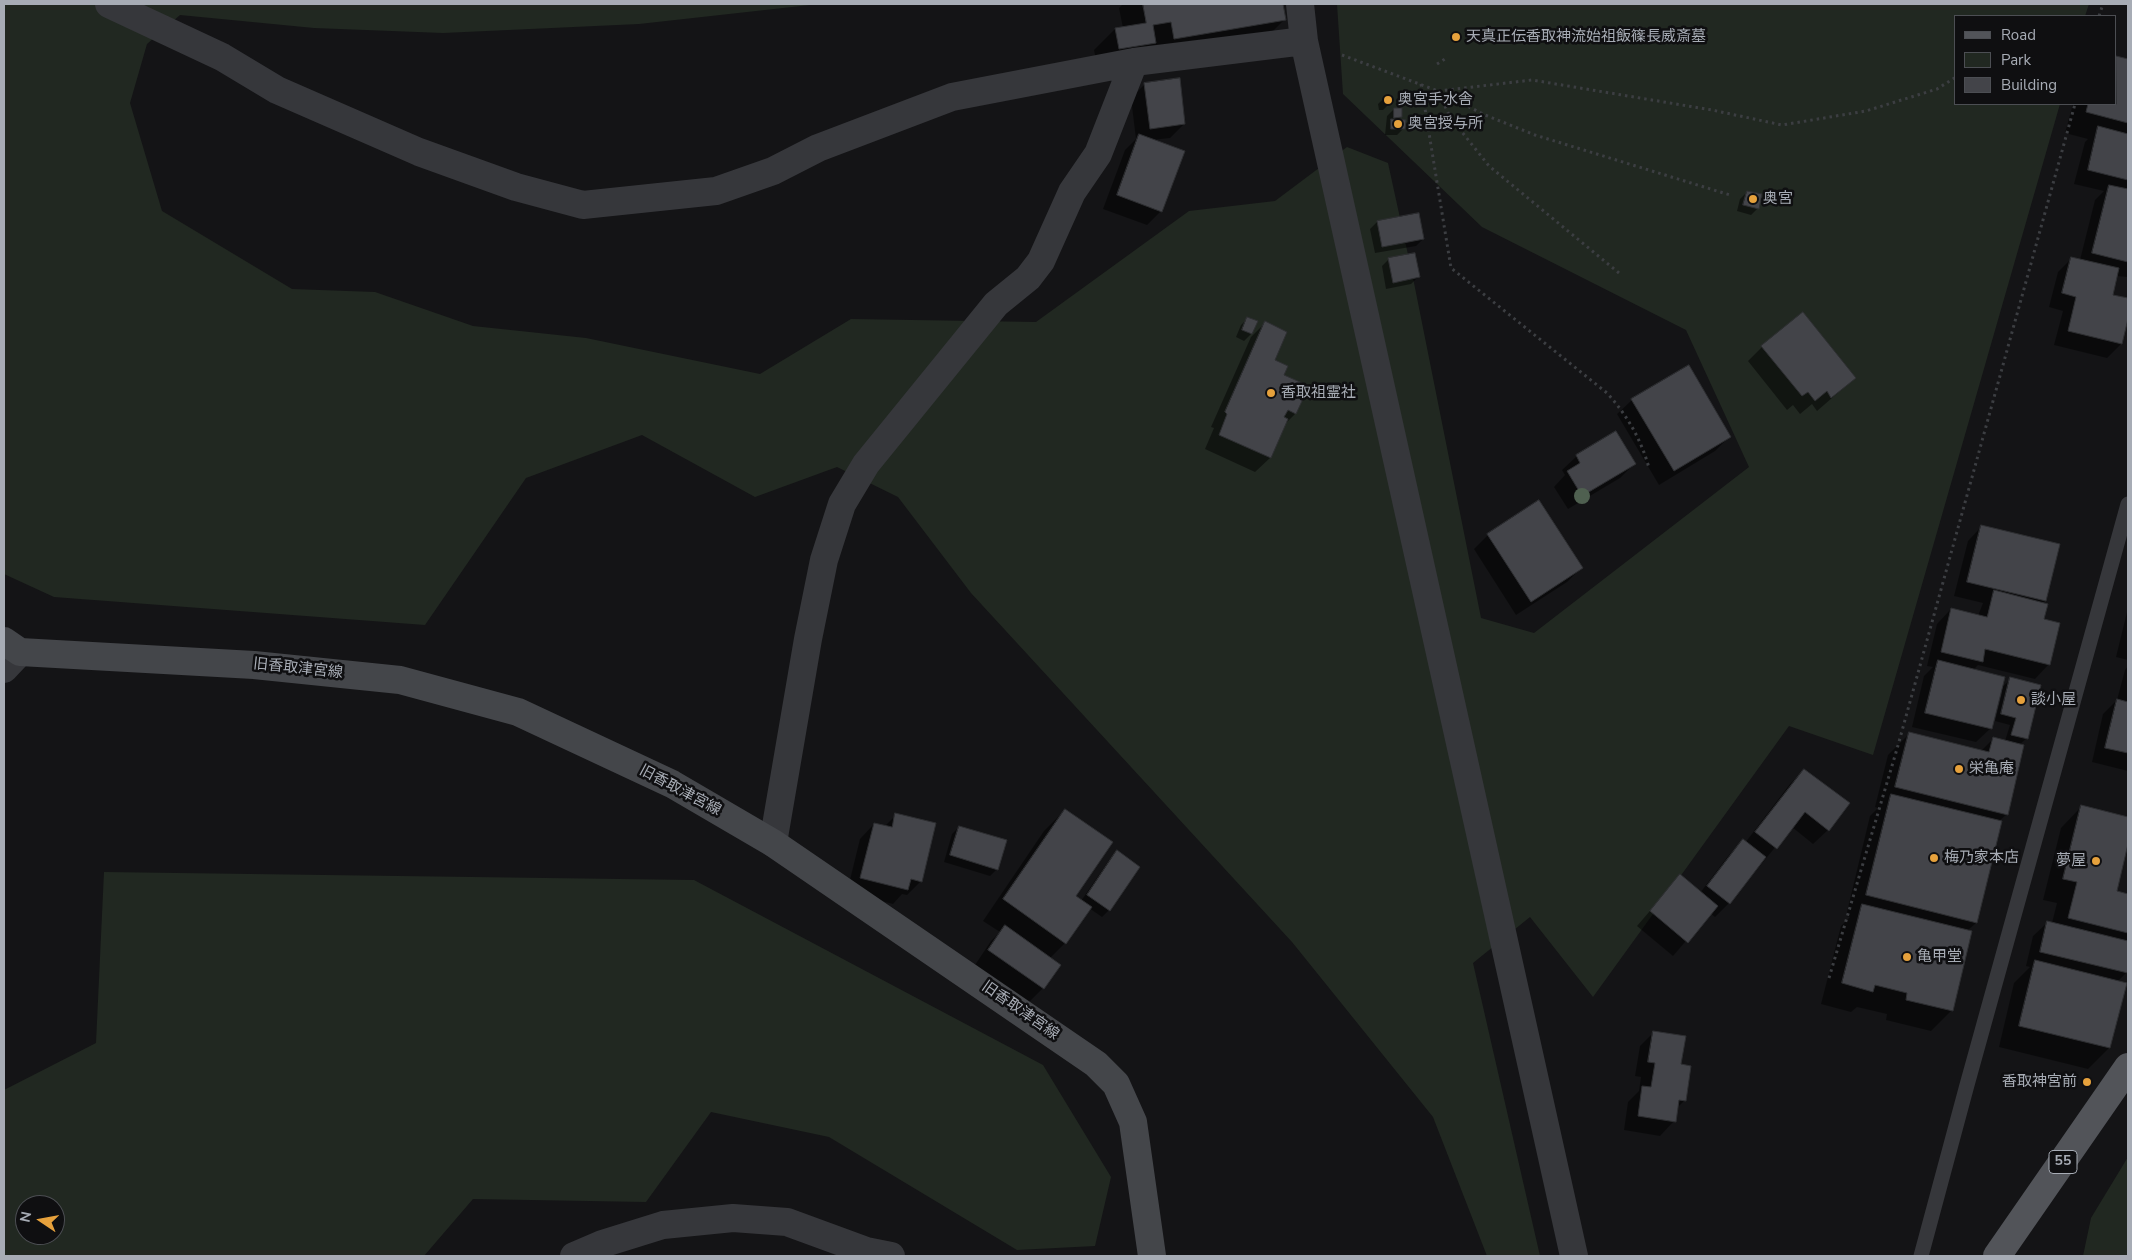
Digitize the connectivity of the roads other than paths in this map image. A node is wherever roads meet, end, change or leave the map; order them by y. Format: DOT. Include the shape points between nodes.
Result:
graph roads {
  1 [pos="108,4"];
  2 [pos="1300,4"];
  3 [pos="1304,42"];
  4 [pos="1134,62"];
  5 [pos="2128,504"];
  6 [pos="9,654"];
  7 [pos="773,843"];
  8 [pos="2128,1067"];
  9 [pos="574,1256"];
  10 [pos="891,1256"];
  11 [pos="1152,1256"];
  12 [pos="1574,1256"];
  13 [pos="1921,1256"];
  14 [pos="1997,1256"];
  1 -- 4 [label="street" via="222,57 277,90 419,152 516,187 583,205 716,191 773,171 818,148 952,97"];
  2 -- 3 [label="street"];
  3 -- 4 [label="street"];
  3 -- 12 [label="street"];
  4 -- 7 [label="street" via="1098,154 1072,192 1041,261 1028,278 996,304 866,464 842,504 824,560"];
  5 -- 13 [label="lane"];
  6 -- 7 [label="street, 旧香取津宮線" via="254,665 400,680 518,712 672,784"];
  7 -- 11 [label="street, 旧香取津宮線" via="1096,1064 1116,1084 1133,1122"];
  8 -- 14 [label="main road, 55"];
  9 -- 10 [label="street" via="663,1225 733,1218 786,1222 866,1251"];
}
